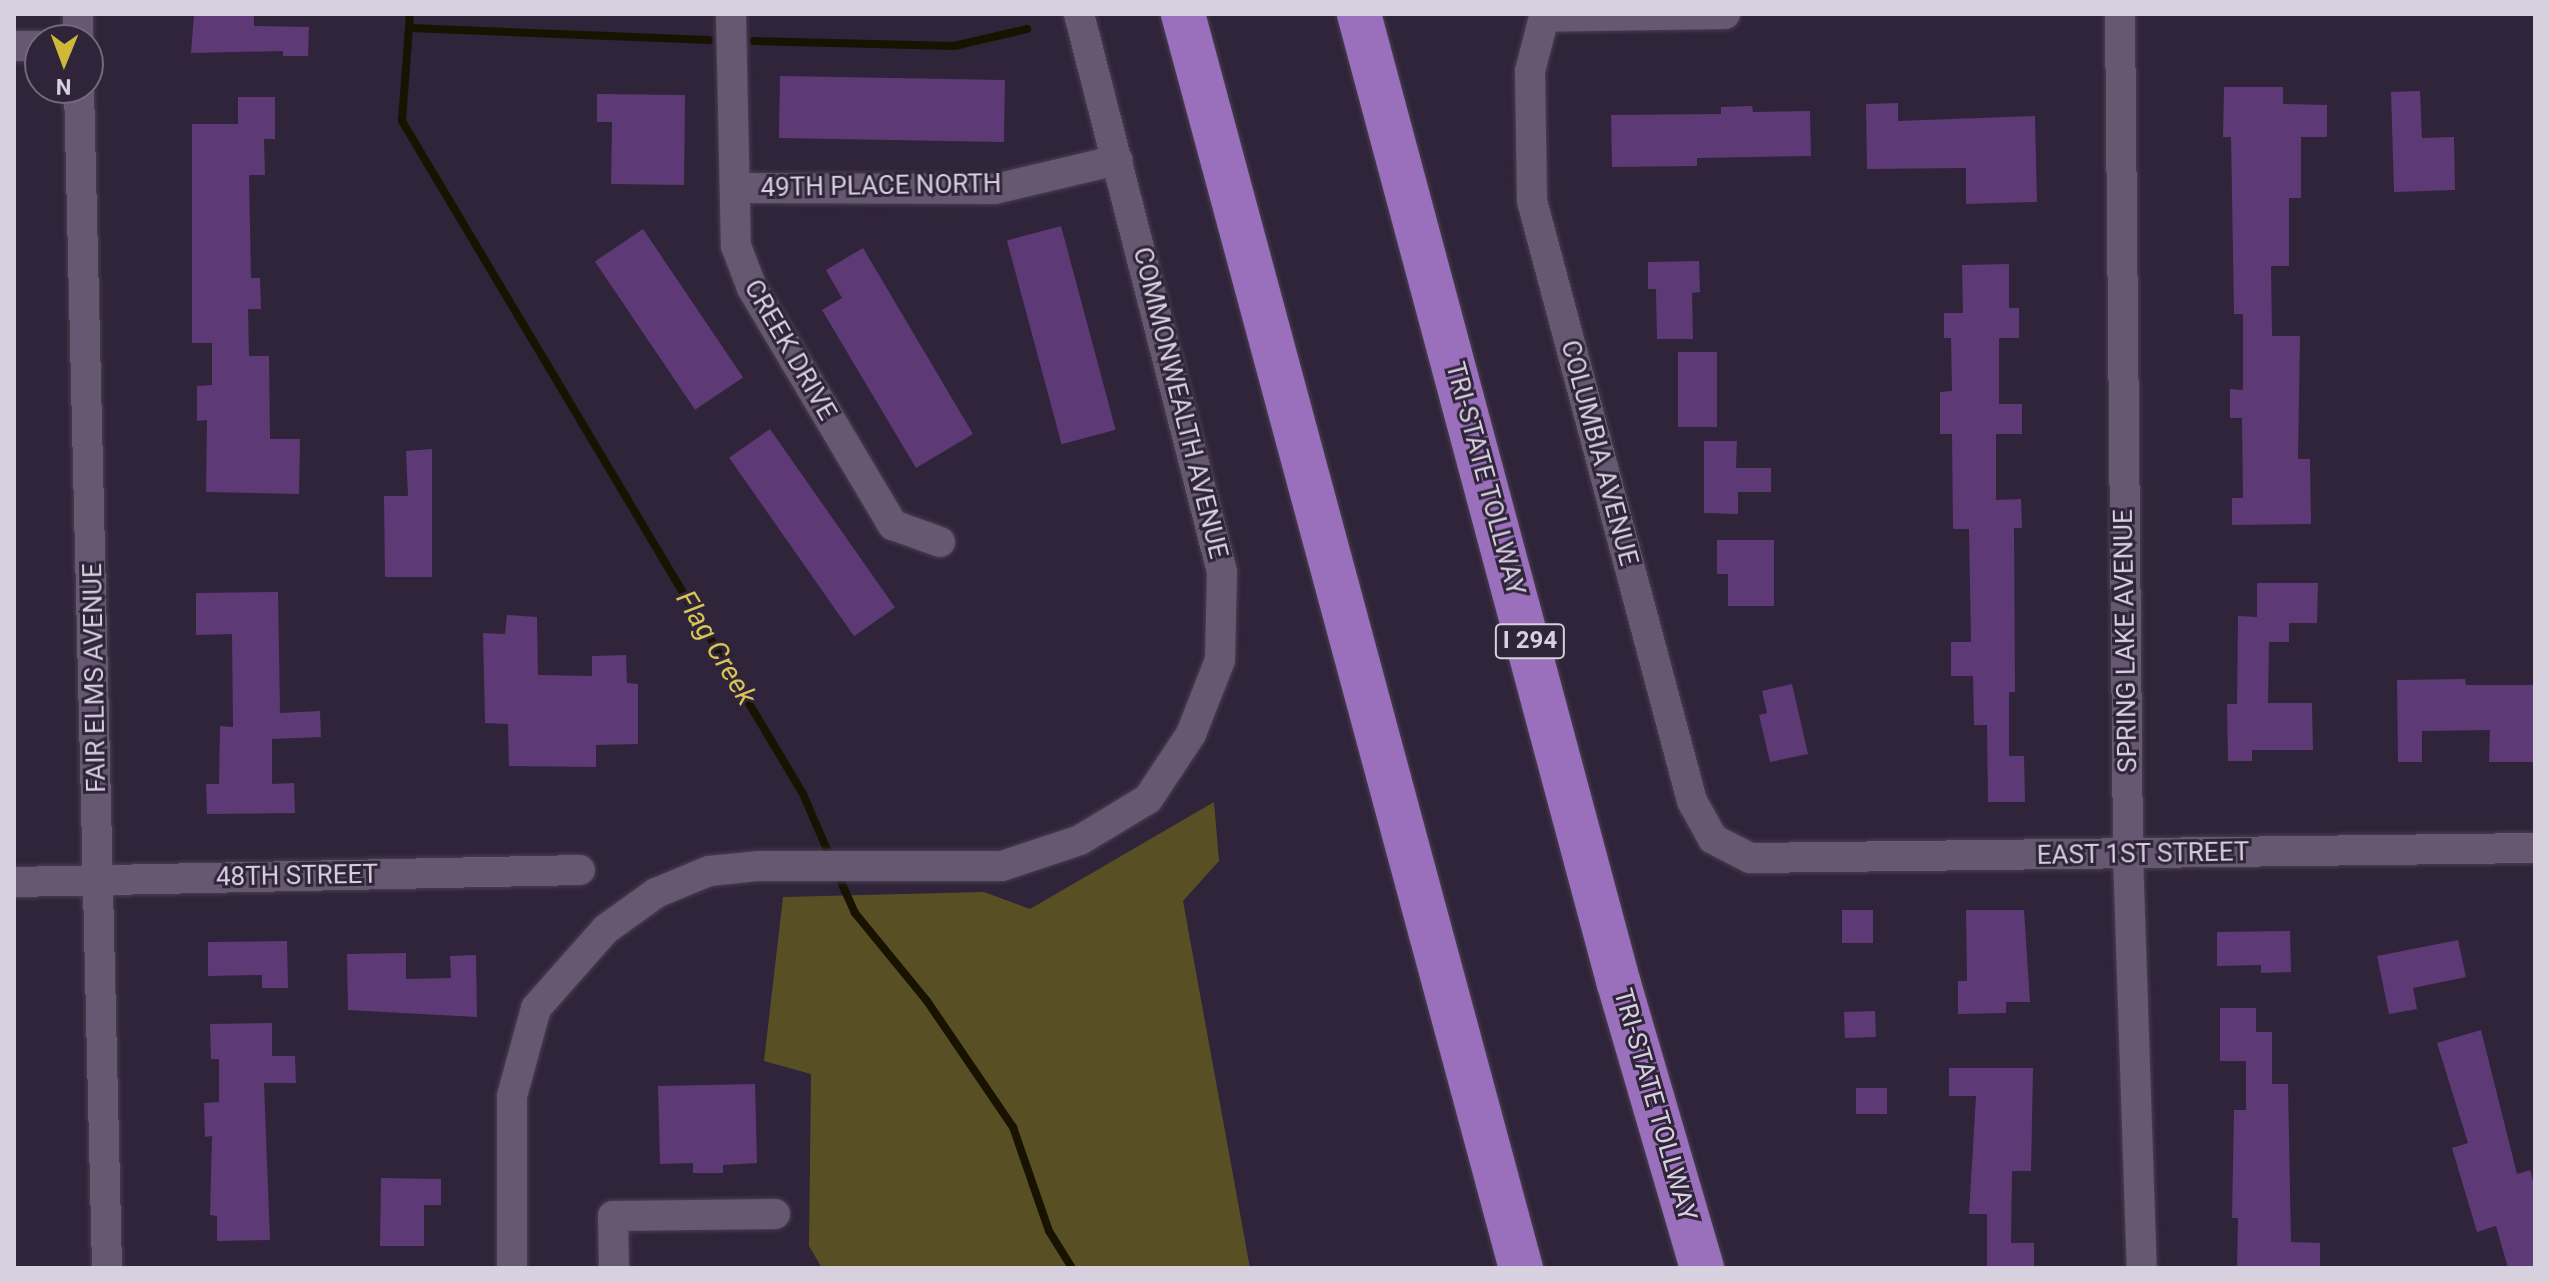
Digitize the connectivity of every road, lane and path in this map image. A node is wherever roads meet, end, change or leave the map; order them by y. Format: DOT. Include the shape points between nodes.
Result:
graph roads {
  1 [pos="731,14"];
  2 [pos="1079,14"];
  3 [pos="1183,14"];
  4 [pos="1359,14"];
  5 [pos="1725,14"];
  6 [pos="2120,14"];
  7 [pos="79,104"];
  8 [pos="1118,160"];
  9 [pos="736,188"];
  10 [pos="940,542"];
  11 [pos="2128,855"];
  12 [pos="2533,855"];
  13 [pos="1750,858"];
  14 [pos="580,870"];
  15 [pos="100,881"];
  16 [pos="14,882"];
  17 [pos="775,1214"];
  18 [pos="107,1268"];
  19 [pos="512,1268"];
  20 [pos="614,1268"];
  21 [pos="1521,1268"];
  22 [pos="1702,1268"];
  23 [pos="2142,1268"];
  1 -- 9 [label="street, CREEK DRIVE"];
  2 -- 8 [label="street, COMMONWEALTH AVENUE"];
  3 -- 21 [label="highway"];
  4 -- 22 [label="highway, TRI-STATE TOLLWAY / I 294" via="1619,984"];
  5 -- 13 [label="street, COLUMBIA AVENUE" via="1544,17 1530,71 1532,201 1692,801 1713,839"];
  6 -- 11 [label="street, SPRING LAKE AVENUE"];
  7 -- 15 [label="street, FAIR ELMS AVENUE"];
  8 -- 9 [label="street, 49TH PLACE NORTH" via="995,189"];
  8 -- 19 [label="street, COMMONWEALTH AVENUE" via="1222,572 1220,660 1191,734 1148,799 1080,840 1002,866 758,866 709,871 656,893 606,929 536,1008 512,1096"];
  9 -- 10 [label="street, CREEK DRIVE" via="736,246 752,288 893,525"];
  11 -- 12 [label="street, EAST 1ST STREET"];
  11 -- 13 [label="street, EAST 1ST STREET"];
  11 -- 23 [label="street, SPRING LAKE AVENUE"];
  14 -- 15 [label="street, 48TH STREET"];
  15 -- 16 [label="street, 48TH STREET"];
  15 -- 18 [label="street, FAIR ELMS AVENUE"];
  17 -- 20 [label="street" via="613,1216"];
}
